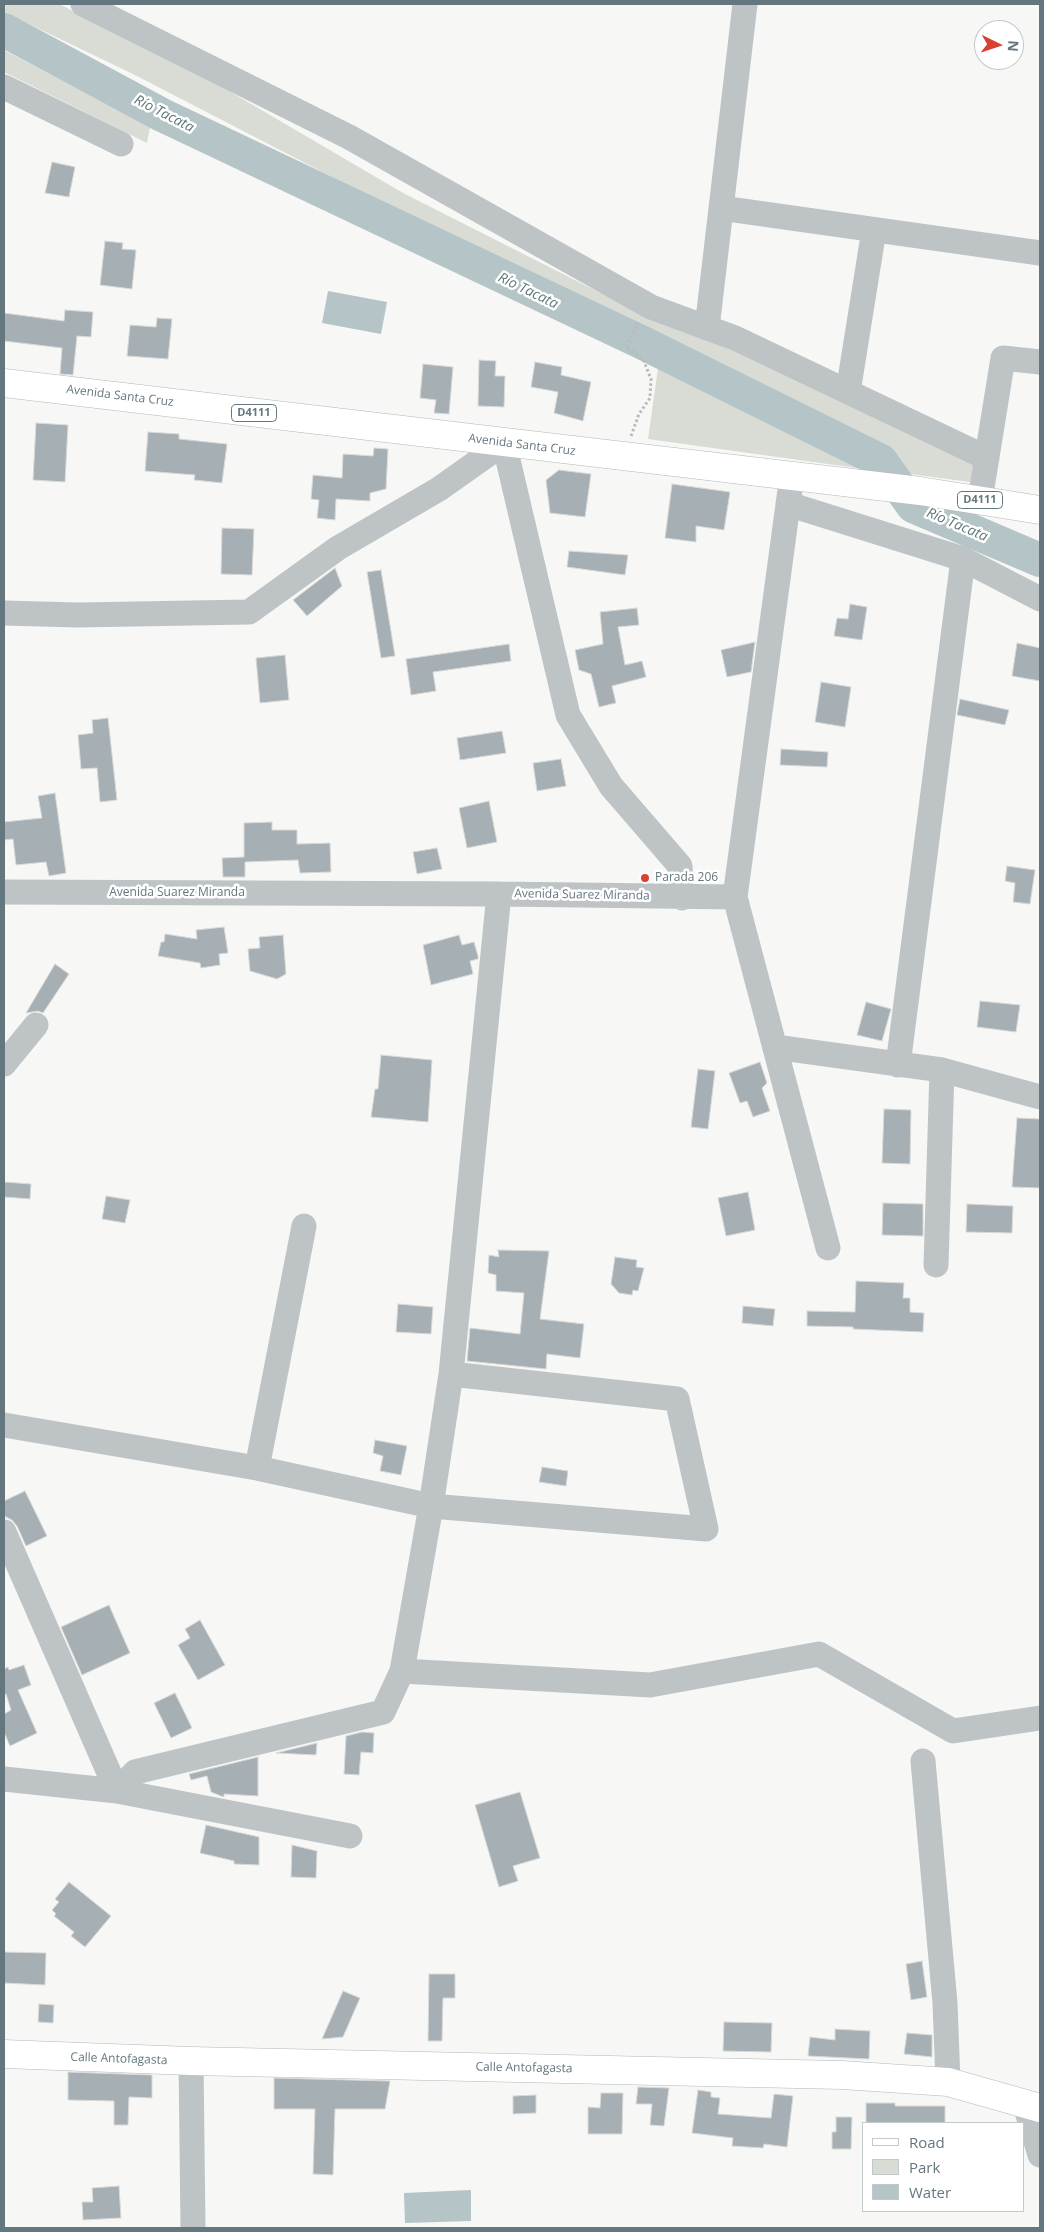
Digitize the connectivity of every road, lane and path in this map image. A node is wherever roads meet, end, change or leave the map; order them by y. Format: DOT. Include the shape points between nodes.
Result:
graph roads {
  1 [pos="83,4"];
  2 [pos="745,4"];
  3 [pos="4,87"];
  4 [pos="121,144"];
  5 [pos="721,208"];
  6 [pos="874,230"];
  7 [pos="1040,253"];
  8 [pos="635,326"];
  9 [pos="707,328"];
  10 [pos="1040,362"];
  11 [pos="4,383"];
  12 [pos="848,392"];
  13 [pos="504,443"];
  14 [pos="626,458"];
  15 [pos="987,458"];
  16 [pos="792,476"];
  17 [pos="980,500"];
  18 [pos="788,504"];
  19 [pos="1040,510"];
  20 [pos="963,559"];
  21 [pos="1040,598"];
  22 [pos="4,613"];
  23 [pos="4,892"];
  24 [pos="499,894"];
  25 [pos="735,897"];
  26 [pos="682,898"];
  27 [pos="36,1025"];
  28 [pos="775,1047"];
  29 [pos="4,1064"];
  30 [pos="898,1065"];
  31 [pos="942,1070"];
  32 [pos="1040,1097"];
  33 [pos="304,1226"];
  34 [pos="828,1248"];
  35 [pos="936,1265"];
  36 [pos="451,1374"];
  37 [pos="4,1425"];
  38 [pos="257,1468"];
  39 [pos="431,1506"];
  40 [pos="4,1532"];
  41 [pos="402,1671"];
  42 [pos="1040,1718"];
  43 [pos="923,1761"];
  44 [pos="4,1778"];
  45 [pos="117,1791"];
  46 [pos="350,1836"];
  47 [pos="4,2054"];
  48 [pos="191,2061"];
  49 [pos="948,2082"];
  50 [pos="1032,2107"];
  51 [pos="1040,2155"];
  52 [pos="193,2228"];
  1 -- 9 [label="street" via="349,137 651,307"];
  2 -- 5 [label="street"];
  3 -- 4 [label="street"];
  5 -- 6 [label="street"];
  5 -- 9 [label="street"];
  6 -- 7 [label="street"];
  6 -- 12 [label="street"];
  8 -- 14 [label="path" via="626,347 643,359 651,379 650,398 632,430"];
  9 -- 12 [label="street"];
  10 -- 15 [label="street" via="1003,358"];
  11 -- 13 [label="main road, Avenida Santa Cruz / D4111"];
  12 -- 15 [label="street"];
  13 -- 14 [label="main road, Avenida Santa Cruz / D4111"];
  13 -- 22 [label="street" via="439,489 338,548 249,612"];
  13 -- 26 [label="street" via="568,715 611,786 680,866"];
  14 -- 16 [label="main road, Avenida Santa Cruz / D4111"];
  15 -- 17 [label="street"];
  16 -- 17 [label="main road, Avenida Santa Cruz / D4111"];
  16 -- 18 [label="street"];
  17 -- 19 [label="main road, Avenida Santa Cruz / D4111"];
  18 -- 20 [label="street"];
  18 -- 25 [label="street"];
  20 -- 21 [label="street"];
  20 -- 30 [label="street"];
  23 -- 24 [label="street, Avenida Suarez Miranda"];
  24 -- 26 [label="street, Avenida Suarez Miranda"];
  24 -- 36 [label="street"];
  25 -- 26 [label="street, Avenida Suarez Miranda"];
  25 -- 28 [label="street"];
  27 -- 29 [label="street"];
  28 -- 30 [label="street"];
  28 -- 34 [label="street"];
  30 -- 31 [label="street"];
  31 -- 32 [label="street"];
  31 -- 35 [label="street"];
  33 -- 38 [label="street"];
  36 -- 39 [label="street"];
  36 -- 39 [label="street" via="677,1399 706,1529"];
  37 -- 38 [label="street"];
  38 -- 39 [label="street"];
  39 -- 41 [label="street"];
  40 -- 45 [label="street"];
  41 -- 42 [label="street" via="650,1685 819,1654 953,1731"];
  41 -- 45 [label="street" via="383,1712 135,1772"];
  43 -- 49 [label="street"];
  44 -- 45 [label="street"];
  45 -- 46 [label="street"];
  47 -- 48 [label="main road, Calle Antofagasta"];
  48 -- 49 [label="main road, Calle Antofagasta" via="842,2075"];
  48 -- 52 [label="street"];
  49 -- 50 [label="main road, Calle Antofagasta"];
  50 -- 51 [label="street"];
}
